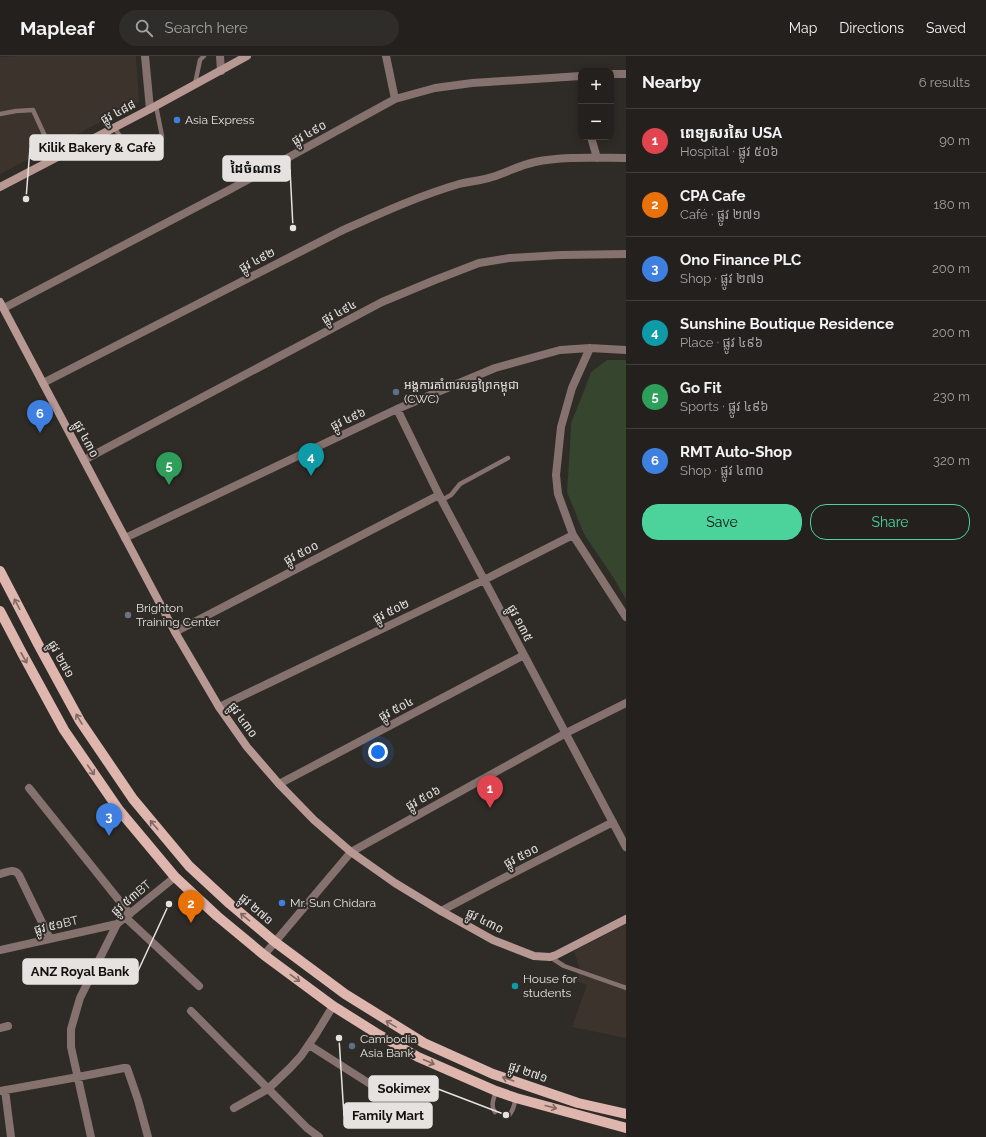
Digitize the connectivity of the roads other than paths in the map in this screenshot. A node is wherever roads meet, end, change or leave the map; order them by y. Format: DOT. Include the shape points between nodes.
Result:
graph roads {
  1 [pos="145,56"];
  2 [pos="204,56"];
  3 [pos="220,56"];
  4 [pos="247,56"];
  5 [pos="386,56"];
  6 [pos="221,71"];
  7 [pos="614,74"];
  8 [pos="626,74"];
  9 [pos="578,76"];
  10 [pos="195,85"];
  11 [pos="395,99"];
  12 [pos="153,107"];
  13 [pos="0,114"];
  14 [pos="114,127"];
  15 [pos="592,140"];
  16 [pos="55,158"];
  17 [pos="596,158"];
  18 [pos="626,158"];
  19 [pos="0,187"];
  20 [pos="626,254"];
  21 [pos="2,305"];
  22 [pos="590,348"];
  23 [pos="626,350"];
  24 [pos="43,383"];
  25 [pos="397,409"];
  26 [pos="508,458"];
  27 [pos="84,460"];
  28 [pos="440,498"];
  29 [pos="573,535"];
  30 [pos="125,538"];
  31 [pos="0,571"];
  32 [pos="484,580"];
  33 [pos="0,611"];
  34 [pos="626,617"];
  35 [pos="175,632"];
  36 [pos="524,655"];
  37 [pos="626,703"];
  38 [pos="219,707"];
  39 [pos="566,733"];
  40 [pos="279,784"];
  41 [pos="29,788"];
  42 [pos="613,822"];
  43 [pos="626,847"];
  44 [pos="351,852"];
  45 [pos="0,874"];
  46 [pos="175,877"];
  47 [pos="441,911"];
  48 [pos="128,915"];
  49 [pos="626,919"];
  50 [pos="117,924"];
  51 [pos="50,939"];
  52 [pos="275,942"];
  53 [pos="0,950"];
  54 [pos="264,955"];
  55 [pos="550,957"];
  56 [pos="199,986"];
  57 [pos="626,988"];
  58 [pos="333,1006"];
  59 [pos="192,1011"];
  60 [pos="309,1045"];
  61 [pos="78,1077"];
  62 [pos="268,1089"];
  63 [pos="378,1089"];
  64 [pos="2,1090"];
  65 [pos="496,1091"];
  66 [pos="516,1098"];
  67 [pos="234,1108"];
  68 [pos="495,1112"];
  69 [pos="626,1114"];
  70 [pos="507,1117"];
  71 [pos="626,1128"];
  72 [pos="11,1137"];
  73 [pos="91,1137"];
  74 [pos="148,1137"];
  75 [pos="319,1137"];
  1 -- 12 [label="street"];
  2 -- 10 [label="lane" via="200,60"];
  3 -- 6 [label="street"];
  4 -- 6 [label="street, ផ្លូវ ៤៨៨"];
  5 -- 11 [label="street"];
  6 -- 10 [label="street, ផ្លូវ ៤៨៨"];
  7 -- 8 [label="street"];
  9 -- 11 [label="street, ផ្លូវ ៤៩០" via="472,82 435,88"];
  10 -- 12 [label="street, ផ្លូវ ៤៨៨"];
  11 -- 21 [label="street, ផ្លូវ ៤៩០" via="229,190"];
  12 -- 14 [label="street, ផ្លូវ ៤៨៨"];
  12 -- 14 [label="lane" via="162,136 160,143 139,154 125,143"];
  13 -- 16 [label="lane" via="33,110"];
  14 -- 16 [label="street, ផ្លូវ ៤៨៨"];
  15 -- 17 [label="street"];
  16 -- 19 [label="street, ផ្លូវ ៤៨៨"];
  17 -- 18 [label="street, ផ្លូវ ៤៩២"];
  17 -- 24 [label="street, ផ្លូវ ៤៩២" via="534,162 490,178 460,184 417,198 340,231"];
  20 -- 27 [label="street, ផ្លូវ ៤៩៤" via="510,258 471,266 382,302"];
  21 -- 24 [label="street, ផ្លូវ ៤៣០"];
  22 -- 23 [label="street, ផ្លូវ ៤៩៦"];
  22 -- 25 [label="street, ផ្លូវ ៤៩៦" via="560,350 495,368"];
  22 -- 29 [label="street" via="572,388 561,427 556,475 558,494"];
  24 -- 27 [label="street, ផ្លូវ ៤៣០"];
  25 -- 28 [label="street, ផ្លូវ ១៣៥"];
  25 -- 30 [label="street, ផ្លូវ ៤៩៦"];
  26 -- 28 [label="lane" via="460,484 451,495"];
  27 -- 30 [label="street, ផ្លូវ ៤៣០"];
  28 -- 32 [label="street, ផ្លូវ ១៣៥"];
  28 -- 35 [label="street, ផ្លូវ ៥០០"];
  29 -- 32 [label="street, ផ្លូវ ៥០២"];
  29 -- 34 [label="street"];
  30 -- 35 [label="street, ផ្លូវ ៤៣០"];
  52 -- 31 [label="main road, ផ្លូវ ២៧១, one-way" via="189,866 132,799 80,721"];
  32 -- 36 [label="street, ផ្លូវ ១៣៥"];
  32 -- 38 [label="street, ផ្លូវ ៥០២"];
  33 -- 46 [label="main road, one-way" via="64,730 119,810"];
  35 -- 38 [label="street, ផ្លូវ ៤៣០"];
  36 -- 39 [label="street, ផ្លូវ ១៣៥"];
  36 -- 40 [label="street, ផ្លូវ ៥០៤"];
  37 -- 39 [label="street, ផ្លូវ ៥០៦"];
  38 -- 40 [label="street, ផ្លូវ ៤៣០" via="247,747"];
  39 -- 42 [label="street, ផ្លូវ ១៣៥"];
  39 -- 44 [label="street, ផ្លូវ ៥០៦"];
  40 -- 44 [label="street, ផ្លូវ ៤៣០" via="314,820"];
  41 -- 48 [label="street"];
  42 -- 43 [label="street, ផ្លូវ ១៣៥"];
  42 -- 47 [label="street, ផ្លូវ ៥១០"];
  44 -- 47 [label="street, ផ្លូវ ៤៣០"];
  44 -- 52 [label="street, ផ្លូវ ៥០៦"];
  45 -- 51 [label="street" via="13,870 19,874"];
  46 -- 48 [label="street, ផ្លូវ ៥៣BT"];
  46 -- 54 [label="main road"];
  47 -- 55 [label="street, ផ្លូវ ៤៣០" via="493,940 534,956"];
  48 -- 50 [label="street, ផ្លូវ ៥៣BT"];
  48 -- 56 [label="street"];
  49 -- 55 [label="street"];
  50 -- 51 [label="street, ផ្លូវ ៥១BT"];
  50 -- 61 [label="street, ផ្លូវ ៥៣BT" via="80,998 71,1029 71,1047"];
  51 -- 53 [label="street, ផ្លូវ ៥១BT"];
  52 -- 54 [label="street, ផ្លូវ ៥០៦"];
  69 -- 52 [label="main road, ផ្លូវ ២៧១, one-way" via="578,1102 493,1074 424,1043 345,994"];
  54 -- 58 [label="main road, one-way"];
  55 -- 57 [label="lane" via="564,966"];
  58 -- 60 [label="street"];
  58 -- 65 [label="main road, one-way" via="418,1057"];
  59 -- 62 [label="street"];
  60 -- 62 [label="street"];
  60 -- 63 [label="street"];
  61 -- 64 [label="street"];
  61 -- 73 [label="street, ផ្លូវ ៥៣BT"];
  61 -- 74 [label="street" via="127,1068"];
  62 -- 67 [label="street"];
  62 -- 75 [label="street"];
  64 -- 72 [label="street"];
  65 -- 66 [label="main road"];
  65 -- 68 [label="lane" via="492,1106"];
  66 -- 70 [label="lane" via="512,1112"];
  66 -- 71 [label="main road, one-way"];
}
